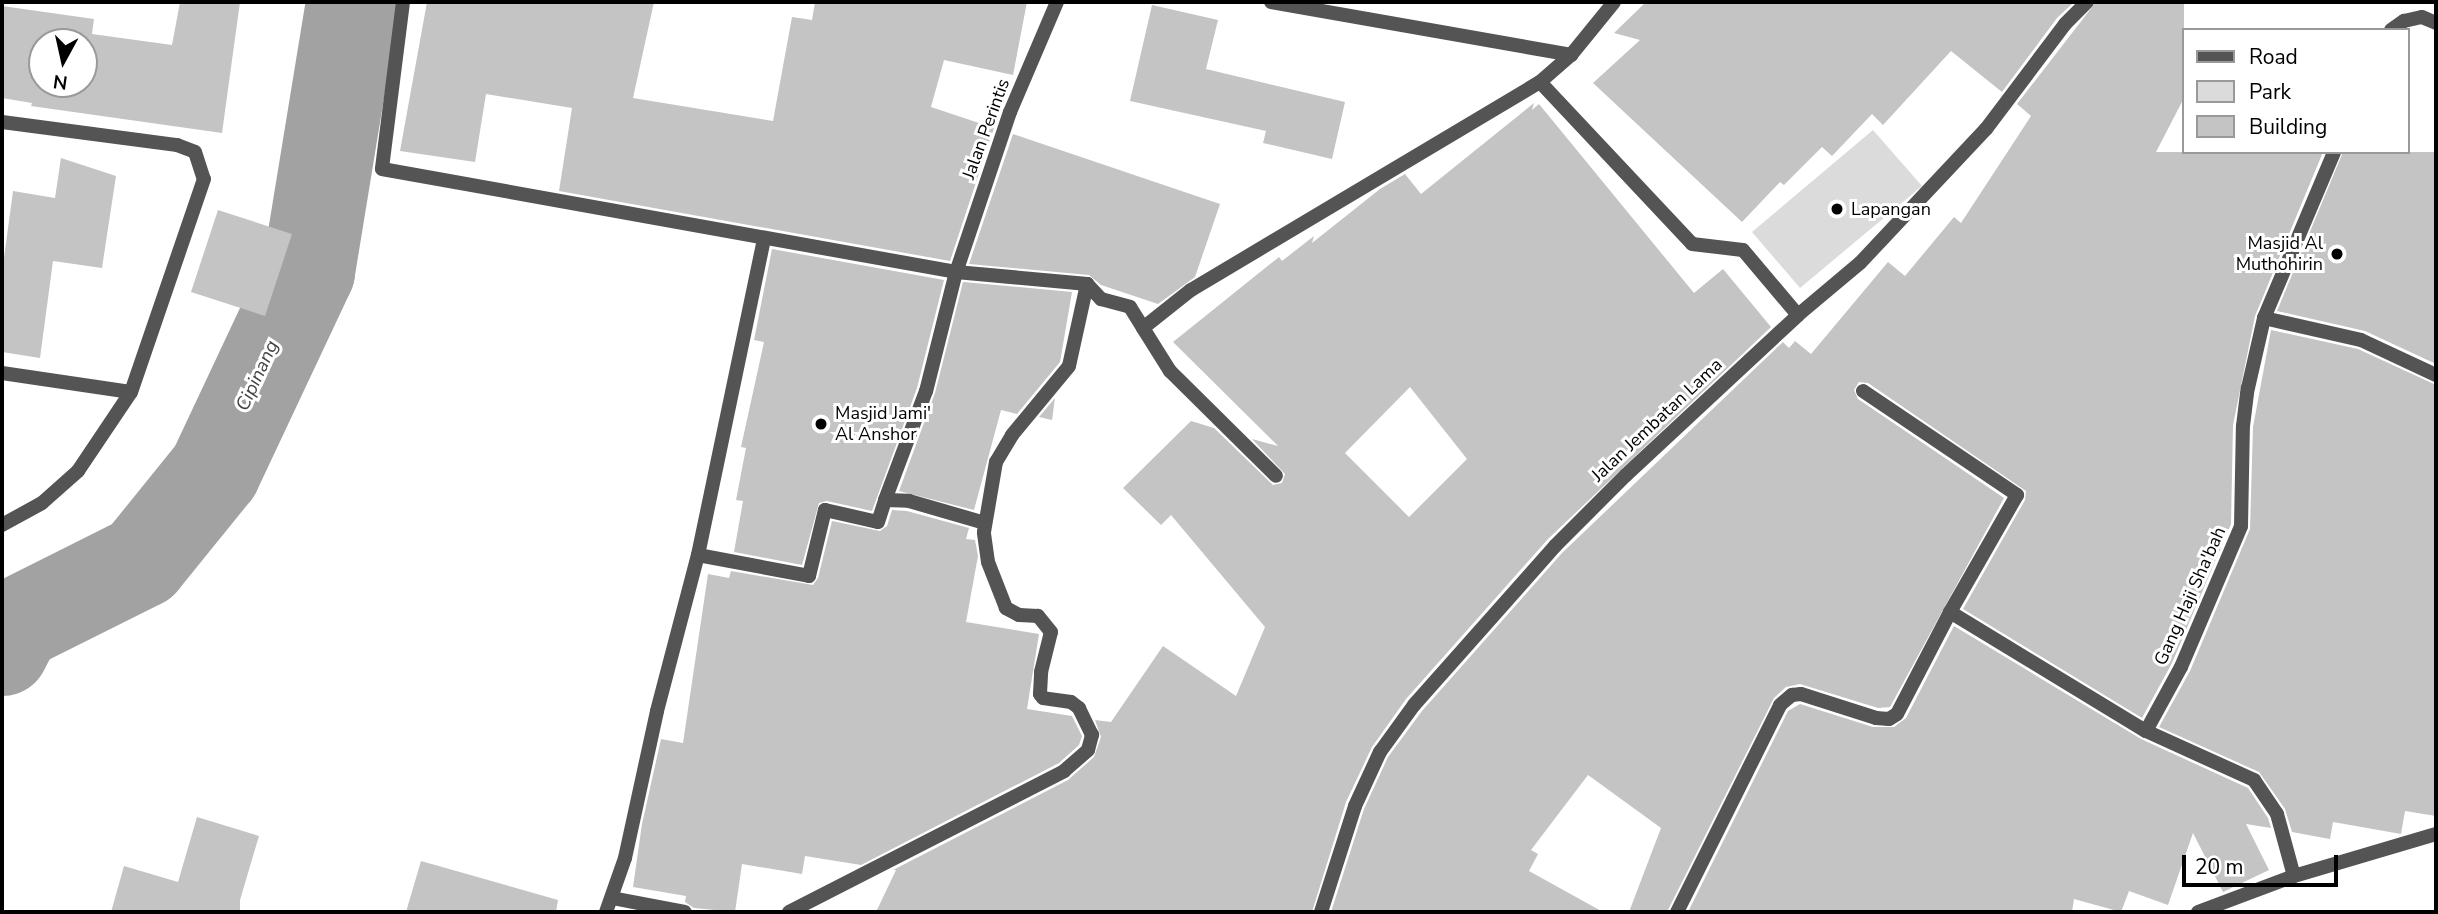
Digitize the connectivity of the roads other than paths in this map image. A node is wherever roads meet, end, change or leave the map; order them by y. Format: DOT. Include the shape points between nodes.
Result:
graph roads {
  1 [pos="403,2"];
  2 [pos="1057,2"];
  3 [pos="1271,2"];
  4 [pos="1614,2"];
  5 [pos="2087,2"];
  6 [pos="2436,23"];
  7 [pos="2393,28"];
  8 [pos="1571,55"];
  9 [pos="1540,82"];
  10 [pos="2,122"];
  11 [pos="2333,154"];
  12 [pos="764,239"];
  13 [pos="956,272"];
  14 [pos="1087,284"];
  15 [pos="1798,315"];
  16 [pos="2264,318"];
  17 [pos="1143,328"];
  18 [pos="2,373"];
  19 [pos="2436,375"];
  20 [pos="131,391"];
  21 [pos="1863,391"];
  22 [pos="1276,476"];
  23 [pos="885,500"];
  24 [pos="985,523"];
  25 [pos="2,525"];
  26 [pos="698,555"];
  27 [pos="1950,612"];
  28 [pos="2146,731"];
  29 [pos="2436,834"];
  30 [pos="2294,876"];
  31 [pos="612,898"];
  32 [pos="606,912"];
  33 [pos="684,912"];
  34 [pos="789,912"];
  35 [pos="1321,912"];
  36 [pos="1677,912"];
  37 [pos="2198,912"];
  1 -- 12 [label="street" via="382,169"];
  2 -- 13 [label="street, Jalan Perintis" via="1010,112"];
  3 -- 8 [label="street"];
  4 -- 8 [label="street"];
  5 -- 15 [label="street, Jalan Jembatan Lama" via="2065,24 1986,129 1860,263"];
  6 -- 7 [label="street" via="2423,17"];
  8 -- 9 [label="street"];
  9 -- 15 [label="street" via="1692,244 1743,250"];
  9 -- 17 [label="street" via="1191,290"];
  10 -- 20 [label="street" via="177,145 195,152 204,179"];
  11 -- 16 [label="street, Gang Haji Sha'bah"];
  12 -- 13 [label="street"];
  12 -- 26 [label="street"];
  13 -- 14 [label="street"];
  13 -- 23 [label="street, Jalan Perintis" via="926,391"];
  14 -- 17 [label="street" via="1101,299 1130,307"];
  14 -- 24 [label="street" via="1069,366 1000,454 991,473"];
  15 -- 35 [label="street, Jalan Jembatan Lama" via="1555,546 1414,705 1380,752 1355,806"];
  16 -- 19 [label="street" via="2361,340"];
  16 -- 28 [label="street, Gang Haji Sha'bah" via="2243,426 2241,526 2181,667"];
  17 -- 22 [label="street" via="1170,371"];
  18 -- 20 [label="street"];
  20 -- 25 [label="street" via="78,471 42,503"];
  21 -- 27 [label="street" via="2017,495"];
  23 -- 24 [label="street" via="932,505"];
  23 -- 26 [label="street" via="878,522 825,510 809,576"];
  24 -- 34 [label="street" via="988,562 1006,608 1019,615 1038,616 1051,632 1040,694 1079,708 1092,734 1088,750 1065,772"];
  26 -- 31 [label="street"];
  27 -- 28 [label="street"];
  27 -- 36 [label="street" via="1897,715 1875,718 1801,694 1780,705"];
  28 -- 30 [label="street" via="2254,780 2277,814"];
  29 -- 30 [label="street"];
  30 -- 37 [label="street"];
  31 -- 32 [label="street"];
  31 -- 33 [label="street"];
}
